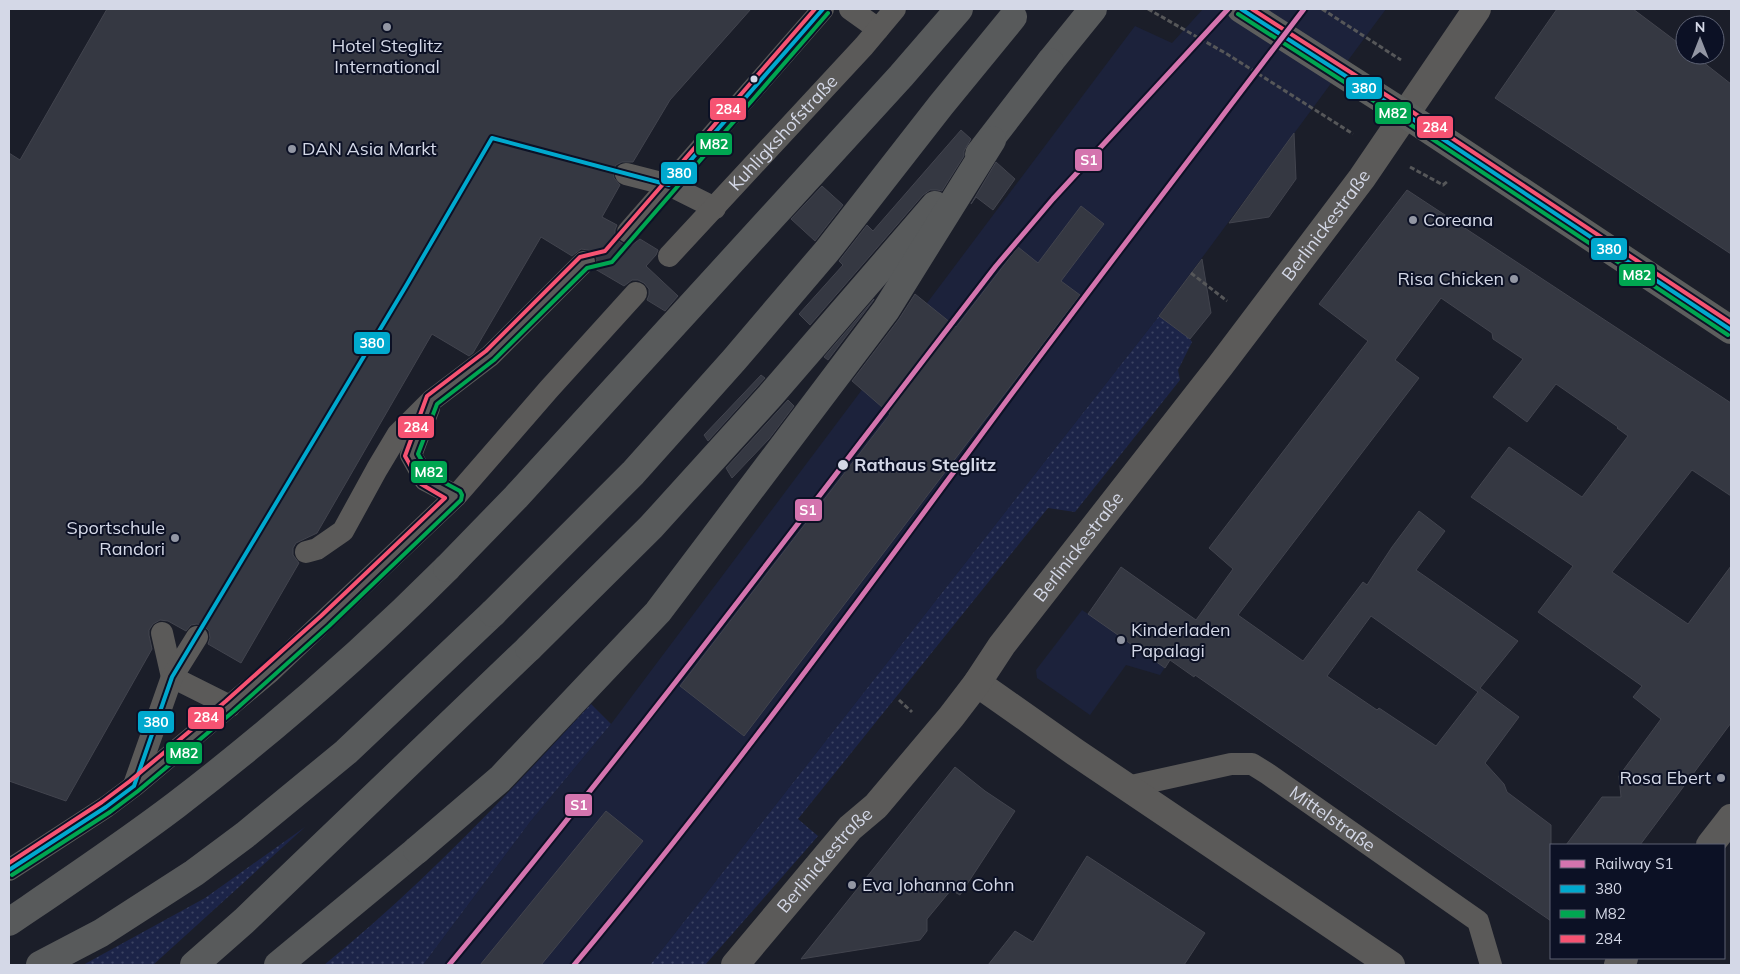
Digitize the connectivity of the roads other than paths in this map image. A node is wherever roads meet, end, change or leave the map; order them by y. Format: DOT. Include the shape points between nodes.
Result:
graph roads {
  1 [pos="822,9"];
  2 [pos="850,9"];
  3 [pos="895,9"];
  4 [pos="959,9"];
  5 [pos="1019,9"];
  6 [pos="1093,9"];
  7 [pos="1240,9"];
  8 [pos="1477,9"];
  9 [pos="878,29"];
  10 [pos="1405,114"];
  11 [pos="992,140"];
  12 [pos="626,174"];
  13 [pos="669,185"];
  14 [pos="714,208"];
  15 [pos="628,232"];
  16 [pos="669,256"];
  17 [pos="584,262"];
  18 [pos="636,293"];
  19 [pos="1731,330"];
  20 [pos="432,400"];
  21 [pos="456,496"];
  22 [pos="306,552"];
  23 [pos="162,633"];
  24 [pos="197,637"];
  25 [pos="172,677"];
  26 [pos="978,683"];
  27 [pos="230,706"];
  28 [pos="134,786"];
  29 [pos="1127,787"];
  30 [pos="1731,818"];
  31 [pos="1711,844"];
  32 [pos="9,870"];
  33 [pos="9,922"];
  34 [pos="40,965"];
  35 [pos="194,965"];
  36 [pos="278,965"];
  37 [pos="735,965"];
  38 [pos="1391,965"];
  39 [pos="1492,965"];
  1 -- 13 [label="lane"];
  2 -- 9 [label="lane"];
  3 -- 9 [label="lane, Kuhligkshofstraße"];
  4 -- 33 [label="highway, bridge" via="516,497 447,568 287,716 176,805"];
  5 -- 34 [label="highway, bridge" via="827,250 734,360 633,473 493,613 346,752 245,835 194,873 108,928"];
  6 -- 11 [label="highway, bridge"];
  7 -- 10 [label="main road"];
  8 -- 10 [label="street, Berlinickestraße"];
  9 -- 14 [label="lane, Kuhligkshofstraße"];
  10 -- 19 [label="main road"];
  10 -- 26 [label="street, Berlinickestraße" via="1362,178 1002,645"];
  11 -- 35 [label="highway, bridge" via="777,388 651,527 244,922"];
  11 -- 36 [label="highway, bridge" via="886,310 658,612 500,779"];
  12 -- 13 [label="lane"];
  13 -- 14 [label="lane"];
  13 -- 15 [label="lane"];
  14 -- 16 [label="lane, Kuhligkshofstraße"];
  17 -- 20 [label="lane" via="490,356"];
  18 -- 21 [label="lane"];
  20 -- 21 [label="lane" via="411,455 425,480"];
  20 -- 22 [label="lane" via="398,434 342,531 317,549"];
  21 -- 27 [label="lane"];
  23 -- 25 [label="lane"];
  24 -- 25 [label="lane"];
  25 -- 27 [label="lane"];
  25 -- 28 [label="lane"];
  26 -- 29 [label="street"];
  26 -- 37 [label="street, Berlinickestraße" via="876,806 850,828"];
  27 -- 28 [label="lane"];
  28 -- 32 [label="lane"];
  29 -- 38 [label="street"];
  29 -- 39 [label="lane, Mittelstraße" via="1231,764 1252,764 1478,922"];
  30 -- 31 [label="street"];
}
